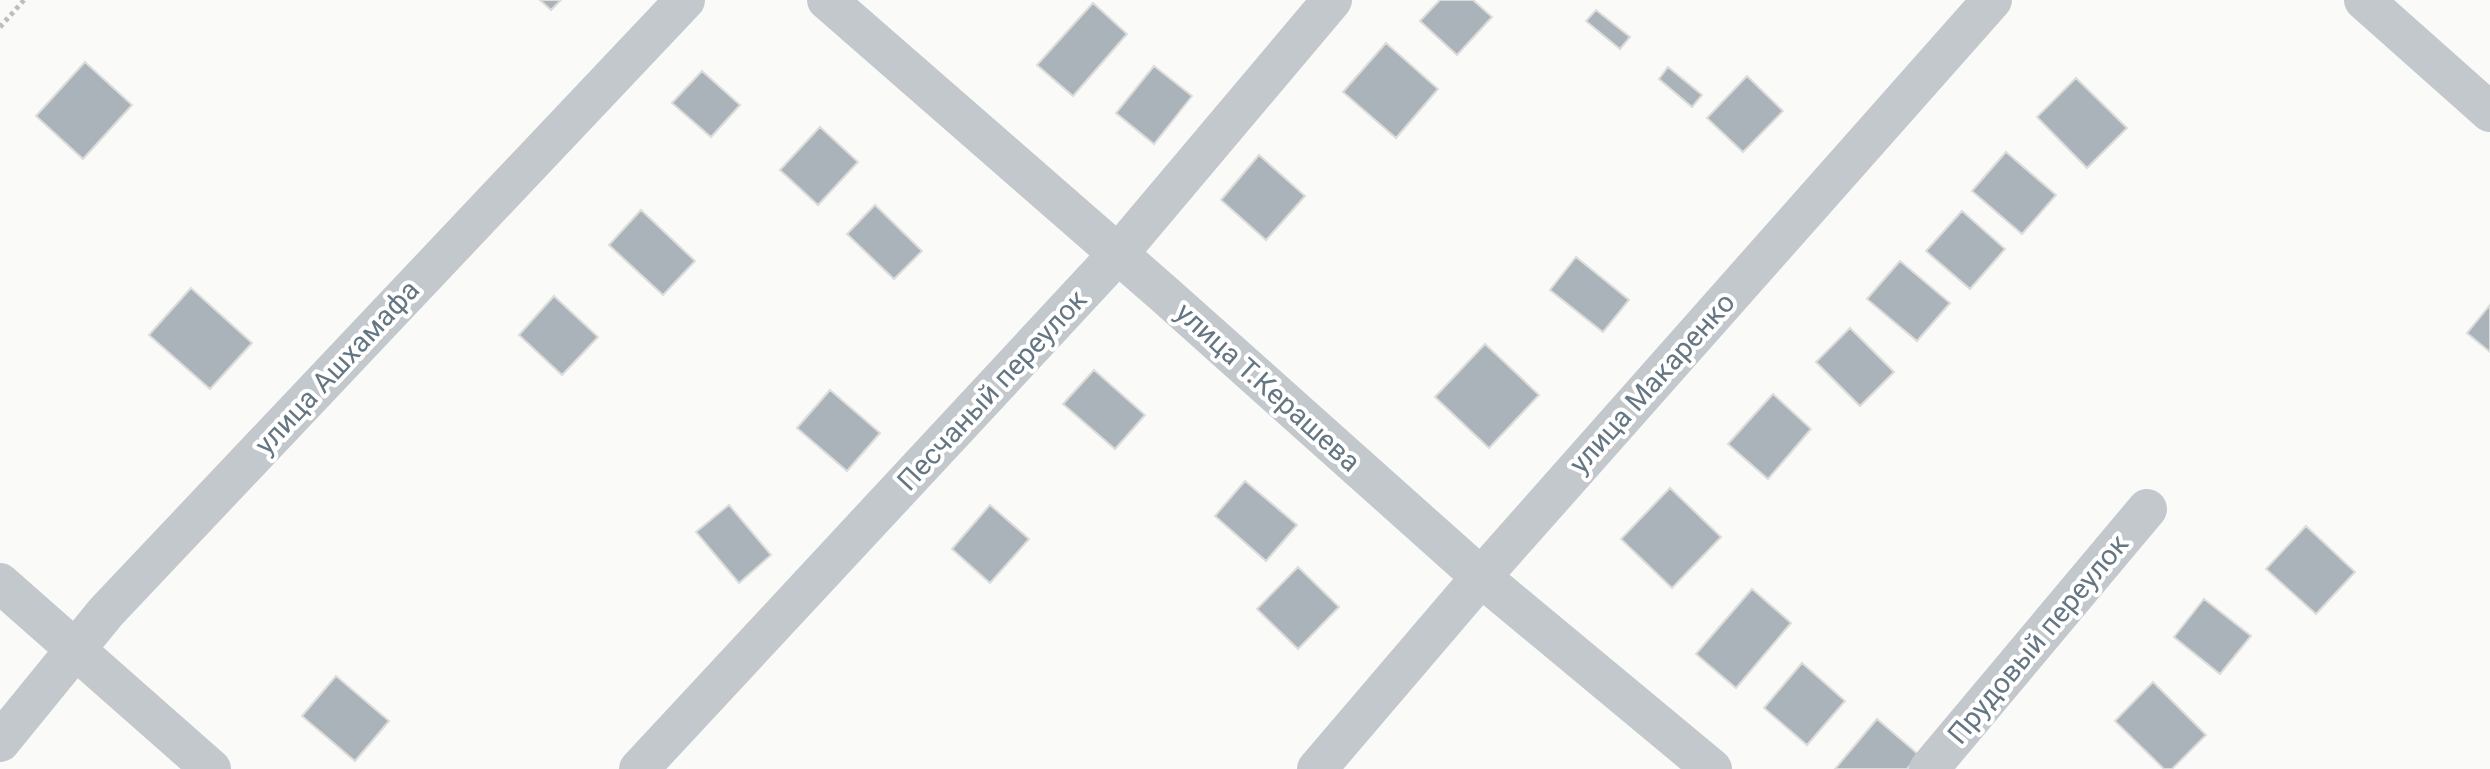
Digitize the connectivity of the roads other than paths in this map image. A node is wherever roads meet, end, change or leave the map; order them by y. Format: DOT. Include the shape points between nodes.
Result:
graph roads {
  1 [pos="685,0"];
  2 [pos="827,0"];
  3 [pos="1332,0"];
  4 [pos="1992,0"];
  5 [pos="2364,0"];
  6 [pos="2490,112"];
  7 [pos="1118,254"];
  8 [pos="2147,509"];
  9 [pos="1481,577"];
  10 [pos="0,583"];
  11 [pos="75,650"];
  12 [pos="0,742"];
  13 [pos="211,769"];
  14 [pos="639,769"];
  15 [pos="1317,769"];
  16 [pos="1712,769"];
  17 [pos="1929,769"];
  1 -- 11 [label="street, улица Ашхамафа"];
  2 -- 7 [label="street, улица Т.Керашева"];
  3 -- 7 [label="street, Песчаный переулок"];
  4 -- 9 [label="street, улица Макаренко"];
  5 -- 6 [label="street"];
  7 -- 9 [label="street, улица Т.Керашева"];
  7 -- 14 [label="street, Песчаный переулок"];
  8 -- 17 [label="street, Прудовый переулок"];
  9 -- 15 [label="street, улица Макаренко"];
  9 -- 16 [label="street, улица Т.Керашева"];
  10 -- 11 [label="street"];
  11 -- 12 [label="street, улица Ашхамафа"];
  11 -- 13 [label="street"];
}
